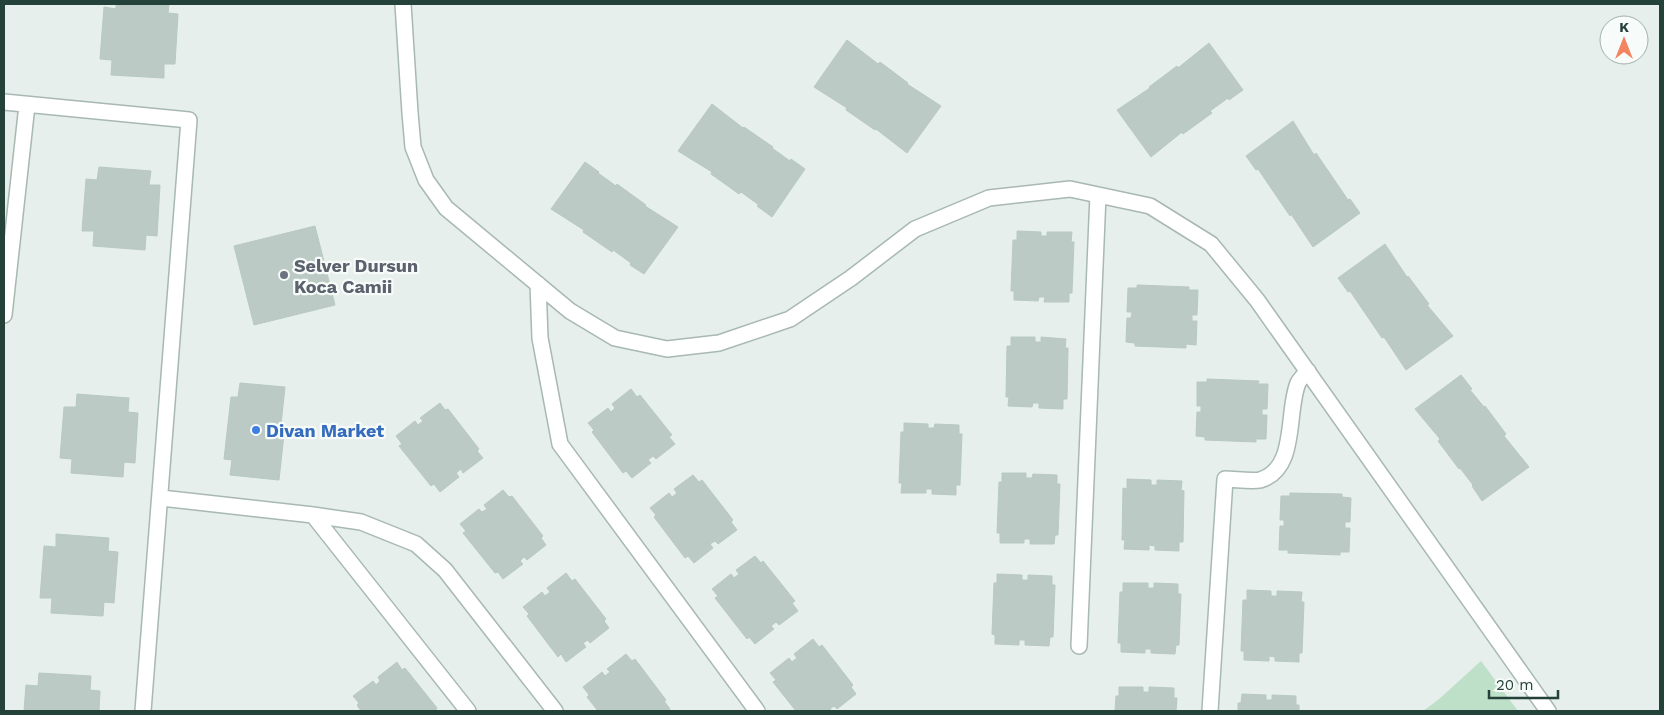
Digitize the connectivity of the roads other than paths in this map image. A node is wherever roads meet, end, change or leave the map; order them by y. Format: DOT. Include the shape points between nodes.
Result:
graph roads {
  1 [pos="403,4"];
  2 [pos="4,102"];
  3 [pos="27,105"];
  4 [pos="1098,195"];
  5 [pos="538,284"];
  6 [pos="4,315"];
  7 [pos="1308,371"];
  8 [pos="160,498"];
  9 [pos="313,515"];
  10 [pos="1079,646"];
  11 [pos="143,711"];
  12 [pos="468,711"];
  13 [pos="554,711"];
  14 [pos="757,711"];
  15 [pos="1210,711"];
  16 [pos="1548,711"];
  1 -- 5 [label="street" via="414,147 426,180 446,208"];
  2 -- 3 [label="street"];
  3 -- 6 [label="street"];
  3 -- 8 [label="street" via="189,120"];
  4 -- 5 [label="street" via="1070,188 989,198 915,229 790,319 719,343 667,349 615,338 570,311"];
  4 -- 7 [label="street" via="1150,206 1211,244 1257,300"];
  4 -- 10 [label="street"];
  5 -- 14 [label="street" via="540,338 560,444"];
  7 -- 15 [label="street" via="1298,382 1286,452 1279,466 1258,480 1225,479"];
  7 -- 16 [label="street"];
  8 -- 9 [label="street"];
  8 -- 11 [label="street"];
  9 -- 12 [label="street"];
  9 -- 13 [label="street" via="361,522 416,544 446,570"];
}
